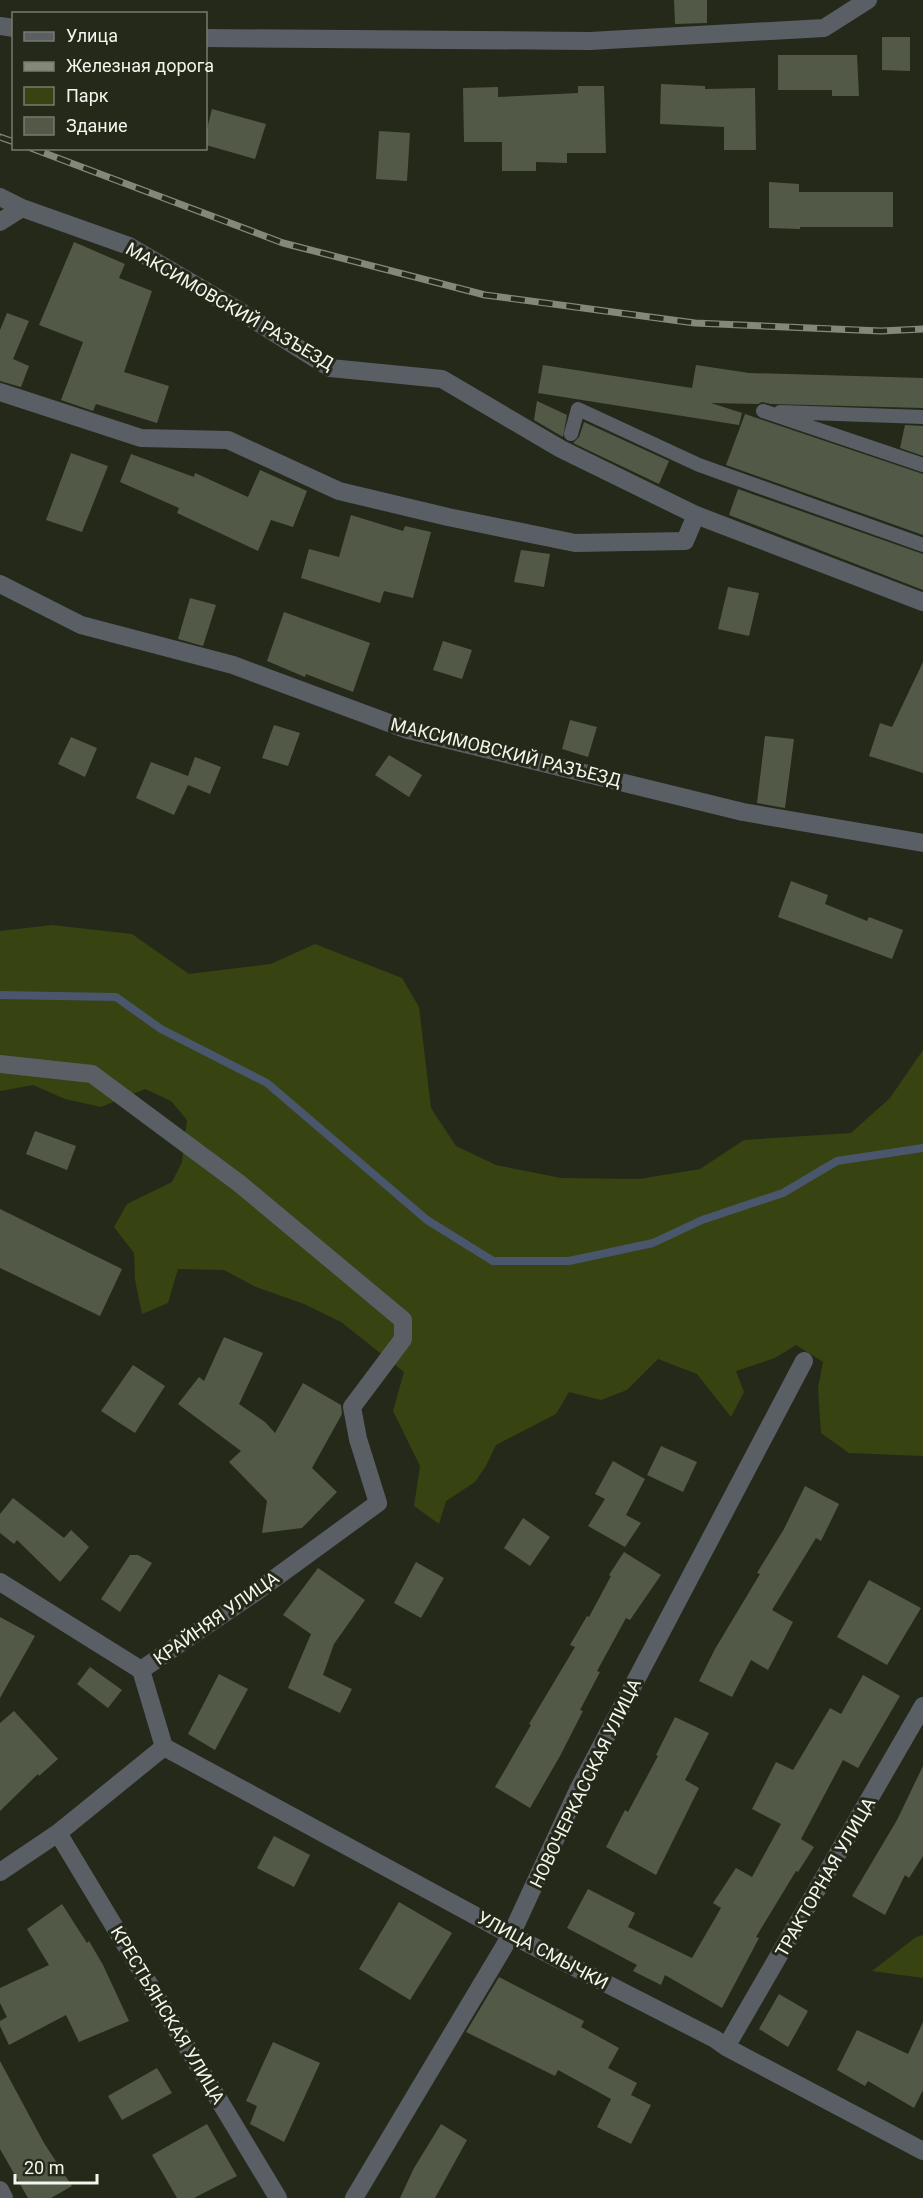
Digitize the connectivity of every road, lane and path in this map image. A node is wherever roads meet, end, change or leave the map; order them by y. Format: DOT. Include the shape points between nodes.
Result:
graph roads {
  1 [pos="868,0"];
  2 [pos="207,38"];
  3 [pos="0,197"];
  4 [pos="22,208"];
  5 [pos="0,222"];
  6 [pos="0,392"];
  7 [pos="923,417"];
  8 [pos="571,434"];
  9 [pos="923,465"];
  10 [pos="696,515"];
  11 [pos="923,545"];
  12 [pos="0,584"];
  13 [pos="923,602"];
  14 [pos="923,843"];
  15 [pos="0,1064"];
  16 [pos="804,1362"];
  17 [pos="0,1582"];
  18 [pos="141,1670"];
  19 [pos="923,1706"];
  20 [pos="164,1747"];
  21 [pos="58,1833"];
  22 [pos="0,1872"];
  23 [pos="512,1935"];
  24 [pos="726,2048"];
  25 [pos="923,2151"];
  26 [pos="0,2190"];
  27 [pos="4,2198"];
  28 [pos="278,2198"];
  29 [pos="354,2198"];
  1 -- 2 [label="street" via="824,28 590,41"];
  3 -- 4 [label="street, МАКСИМОВСКИЙ РАЗЪЕЗД"];
  4 -- 5 [label="street"];
  4 -- 10 [label="street, МАКСИМОВСКИЙ РАЗЪЕЗД" via="129,246 330,368 442,379 561,449"];
  6 -- 10 [label="street" via="141,438 228,440 339,491 575,543 685,541"];
  7 -- 9 [label="lane" via="763,411"];
  8 -- 11 [label="lane" via="578,409 699,465"];
  10 -- 13 [label="street, МАКСИМОВСКИЙ РАЗЪЕЗД"];
  12 -- 14 [label="street, МАКСИМОВСКИЙ РАЗЪЕЗД" via="81,625 233,665 408,730 743,812"];
  15 -- 18 [label="street, КРАЙНЯЯ УЛИЦА" via="92,1074 240,1184 403,1320 403,1339 352,1407 378,1503"];
  16 -- 23 [label="street, НОВОЧЕРКАССКАЯ УЛИЦА" via="578,1790"];
  17 -- 18 [label="street"];
  18 -- 20 [label="street, КРАЙНЯЯ УЛИЦА"];
  19 -- 24 [label="street, ТРАКТОРНАЯ УЛИЦА"];
  20 -- 21 [label="street"];
  20 -- 23 [label="street, УЛИЦА СМЫЧКИ"];
  21 -- 22 [label="street"];
  21 -- 28 [label="street, КРЕСТЬЯНСКАЯ УЛИЦА"];
  23 -- 24 [label="street, УЛИЦА СМЫЧКИ"];
  23 -- 29 [label="street, НОВОЧЕРКАССКАЯ УЛИЦА"];
  24 -- 25 [label="street, УЛИЦА СМЫЧКИ"];
  26 -- 27 [label="street"];
}
